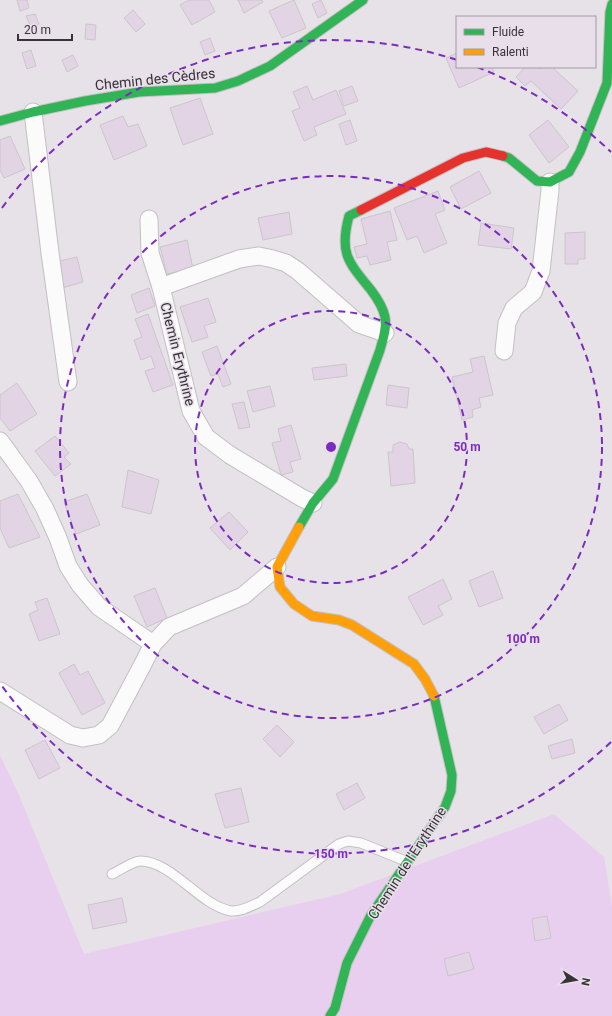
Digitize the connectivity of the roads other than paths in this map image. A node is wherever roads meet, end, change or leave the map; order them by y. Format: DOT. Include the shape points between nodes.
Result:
graph roads {
  1 [pos="363,0"];
  2 [pos="612,4"];
  3 [pos="34,112"];
  4 [pos="0,122"];
  5 [pos="550,182"];
  6 [pos="149,219"];
  7 [pos="161,287"];
  8 [pos="385,333"];
  9 [pos="504,351"];
  10 [pos="68,382"];
  11 [pos="0,441"];
  12 [pos="313,503"];
  13 [pos="277,567"];
  14 [pos="153,644"];
  15 [pos="0,691"];
  16 [pos="408,862"];
  17 [pos="112,874"];
  18 [pos="330,1016"];
  1 -- 3 [label="street, Chemin des Cèdres" via="270,66 238,81 215,88 139,92"];
  2 -- 5 [label="street" via="607,82 580,152 569,172"];
  3 -- 4 [label="street, Chemin des Cèdres"];
  3 -- 10 [label="street"];
  5 -- 8 [label="street" via="537,181 509,158 486,152 463,158 349,216 344,229 343,246 348,261 380,303 385,316"];
  5 -- 9 [label="street" via="541,271 533,292 514,308 507,323"];
  6 -- 7 [label="street, Chemin Erythrine" via="150,253"];
  7 -- 8 [label="street, Chemin Erythrine" via="238,259 259,256 286,263 359,324"];
  7 -- 12 [label="street, Chemin Erythrine" via="191,411 206,437"];
  8 -- 12 [label="street" via="334,479"];
  11 -- 14 [label="street" via="29,481 45,509 68,566 80,585 99,607"];
  12 -- 13 [label="street"];
  13 -- 14 [label="street" via="243,596 169,627"];
  13 -- 16 [label="street, Chemin de l'Erythrine" via="280,587 298,607 312,616 339,620 352,625 414,664 434,698 452,775 451,791 445,807"];
  14 -- 15 [label="street" via="110,726 100,735 83,738 70,735"];
  16 -- 17 [label="lane" via="361,843 348,841 339,844 260,902 232,911 215,905 163,868 150,862 138,861"];
  16 -- 18 [label="street, Chemin de l'Erythrine" via="368,922 347,963 335,1008"];
}
